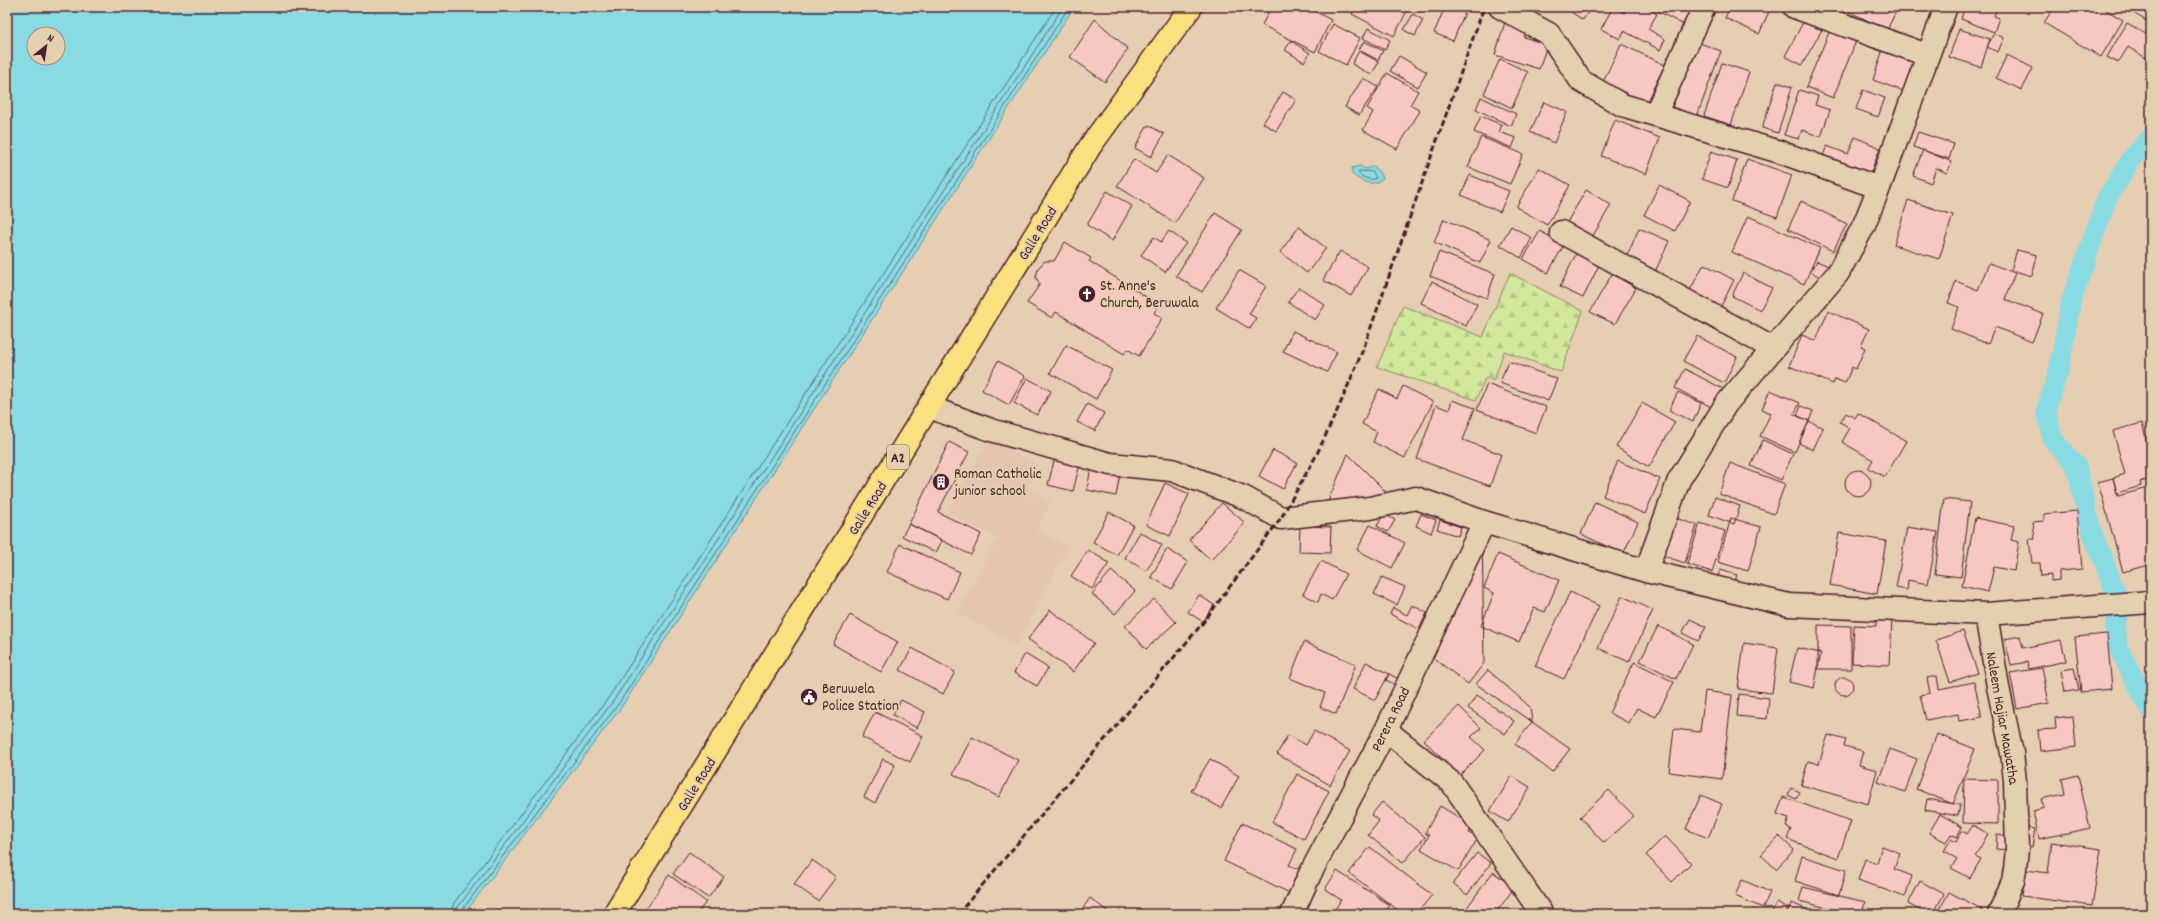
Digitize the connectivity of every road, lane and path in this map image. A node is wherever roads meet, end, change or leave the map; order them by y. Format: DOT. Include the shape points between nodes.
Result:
graph roads {
  1 [pos="1191,7"];
  2 [pos="1500,7"];
  3 [pos="1704,7"];
  4 [pos="1794,7"];
  5 [pos="1946,7"];
  6 [pos="1927,55"];
  7 [pos="1655,115"];
  8 [pos="1879,188"];
  9 [pos="1561,232"];
  10 [pos="1772,348"];
  11 [pos="929,407"];
  12 [pos="1484,522"];
  13 [pos="1646,571"];
  14 [pos="2151,602"];
  15 [pos="1986,614"];
  16 [pos="1386,730"];
  17 [pos="614,914"];
  18 [pos="1292,914"];
  19 [pos="1542,914"];
  20 [pos="1999,914"];
  1 -- 11 [label="highway, Galle Road / A2" via="1091,145"];
  2 -- 7 [label="street" via="1549,34 1581,80 1622,105"];
  3 -- 7 [label="street"];
  4 -- 6 [label="street"];
  5 -- 6 [label="street"];
  6 -- 8 [label="street"];
  7 -- 8 [label="street" via="1780,152"];
  8 -- 10 [label="street" via="1863,226 1838,273"];
  9 -- 10 [label="street"];
  10 -- 13 [label="street" via="1726,404 1679,480"];
  11 -- 12 [label="street" via="991,430 1110,464 1172,470 1244,497 1281,518 1370,508 1416,498"];
  11 -- 17 [label="highway, Galle Road / A2"];
  12 -- 13 [label="street"];
  12 -- 16 [label="street, Perera Road"];
  13 -- 15 [label="street" via="1789,605"];
  14 -- 15 [label="street"];
  15 -- 20 [label="street, Naleem Hajiar Mawatha" via="2015,781 2015,869 2013,881"];
  16 -- 18 [label="street, Perera Road" via="1310,874"];
  16 -- 19 [label="street" via="1452,783"];
}
